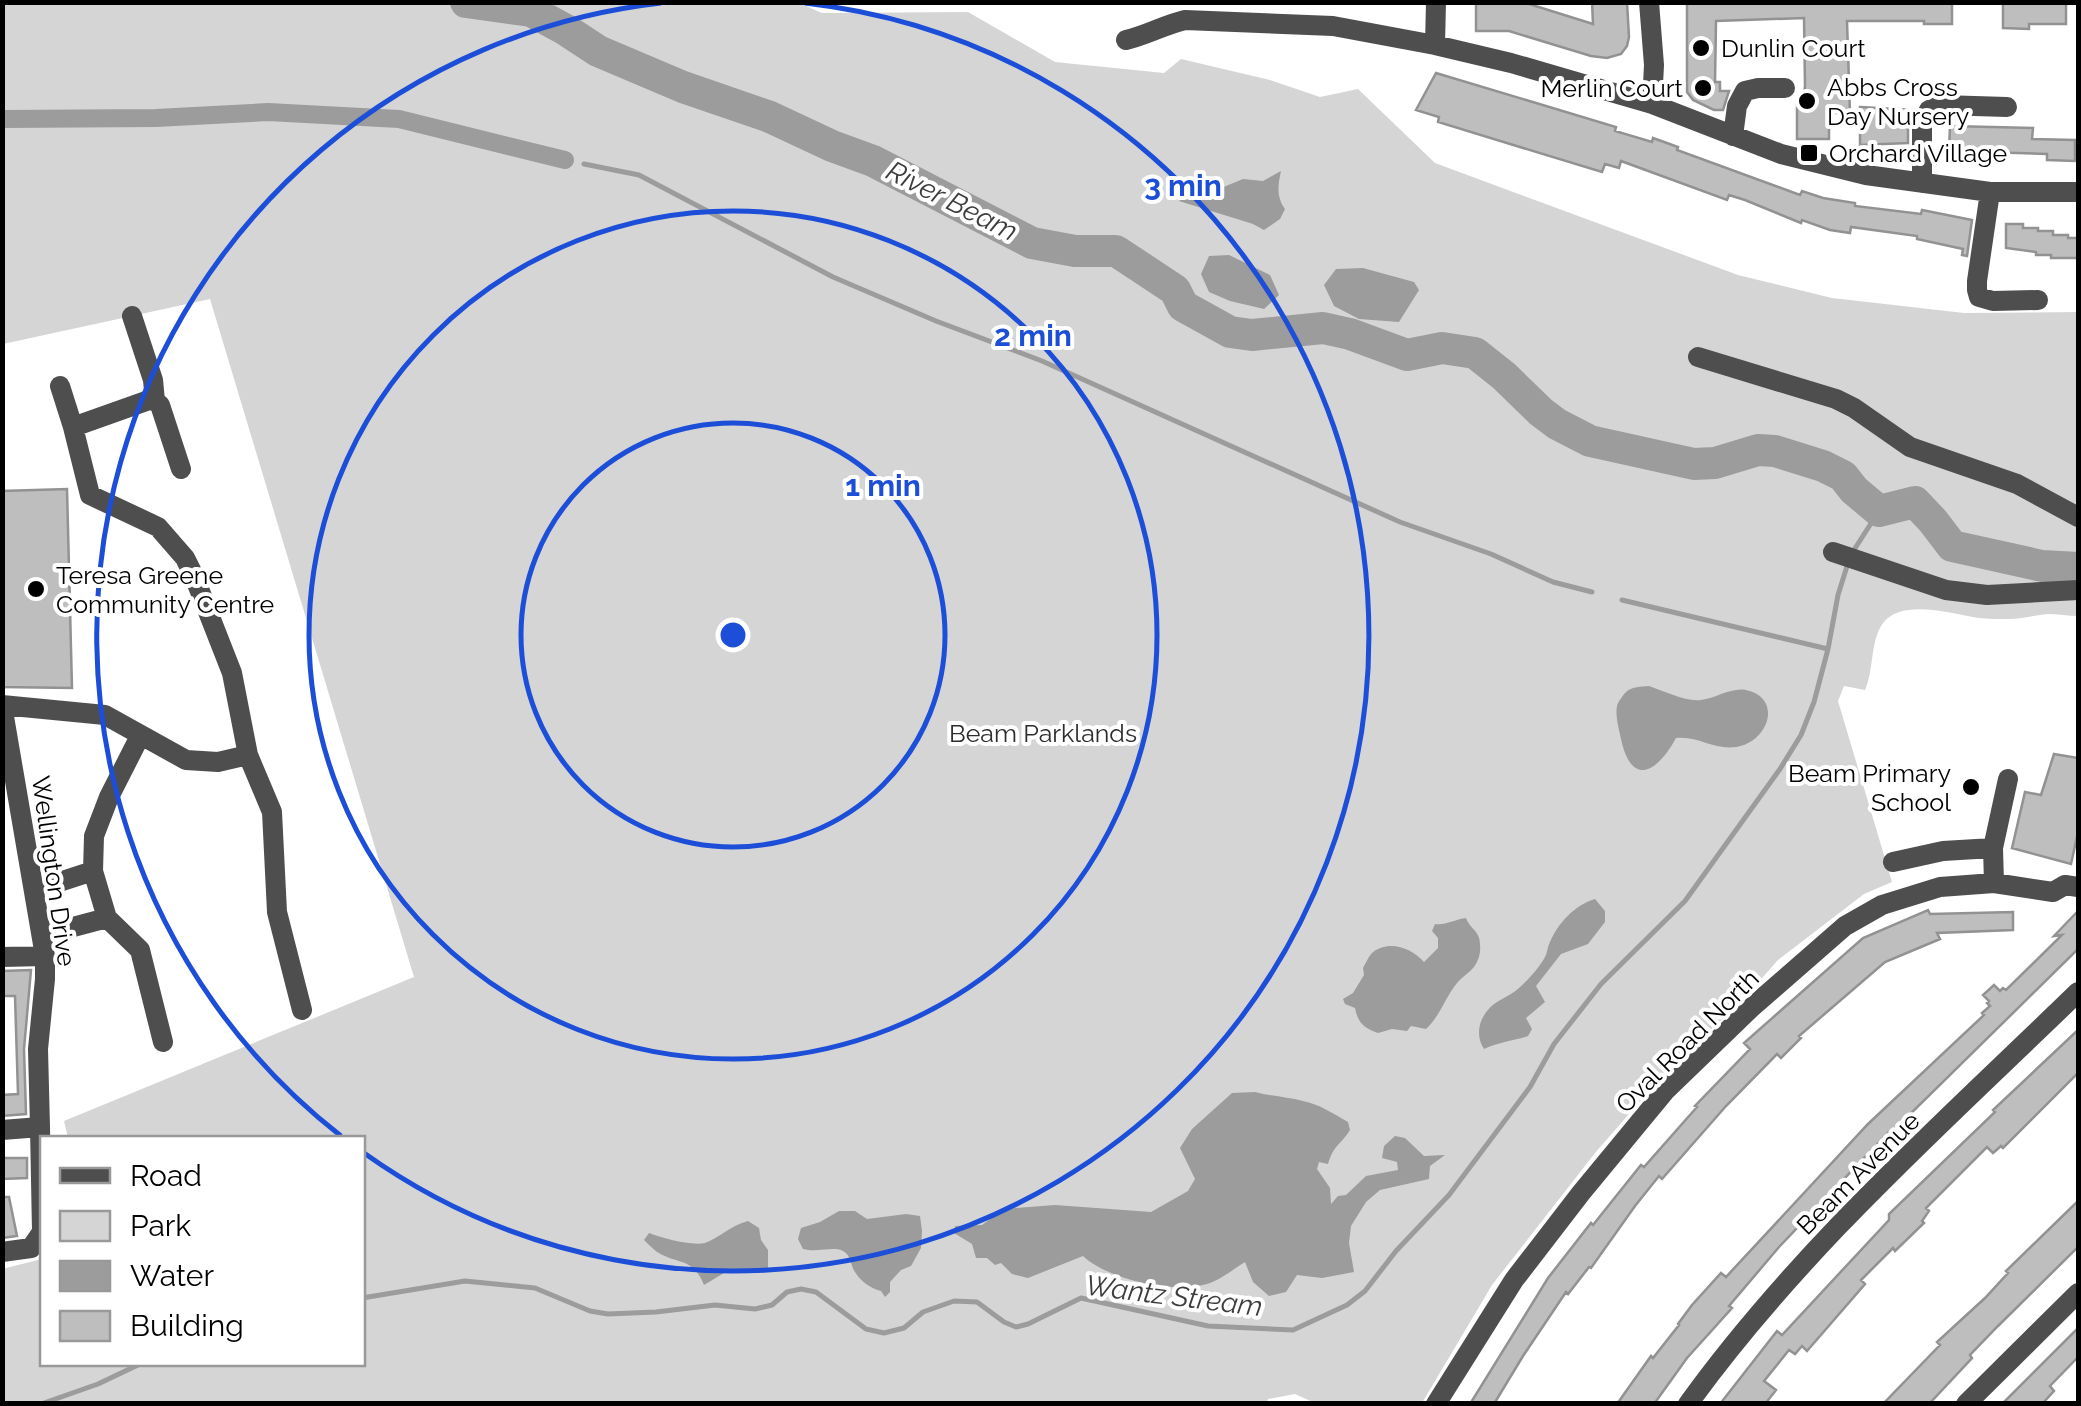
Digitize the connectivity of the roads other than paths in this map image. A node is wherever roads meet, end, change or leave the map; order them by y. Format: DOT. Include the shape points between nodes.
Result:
graph roads {
  1 [pos="1436,2"];
  2 [pos="1649,2"];
  3 [pos="1126,40"];
  4 [pos="1435,44"];
  5 [pos="1785,88"];
  6 [pos="1652,104"];
  7 [pos="2007,108"];
  8 [pos="1733,136"];
  9 [pos="1922,184"];
  10 [pos="1990,192"];
  11 [pos="2078,192"];
  12 [pos="2038,300"];
  13 [pos="132,316"];
  14 [pos="1698,358"];
  15 [pos="60,386"];
  16 [pos="155,401"];
  17 [pos="73,426"];
  18 [pos="181,470"];
  19 [pos="2078,517"];
  20 [pos="1833,552"];
  21 [pos="2078,590"];
  22 [pos="2,705"];
  23 [pos="140,736"];
  24 [pos="248,755"];
  25 [pos="2008,779"];
  26 [pos="1993,848"];
  27 [pos="1893,862"];
  28 [pos="93,872"];
  29 [pos="1994,883"];
  30 [pos="50,885"];
  31 [pos="2078,887"];
  32 [pos="106,918"];
  33 [pos="58,931"];
  34 [pos="44,956"];
  35 [pos="2,957"];
  36 [pos="2078,992"];
  37 [pos="302,1010"];
  38 [pos="163,1042"];
  39 [pos="40,1127"];
  40 [pos="2,1130"];
  41 [pos="40,1136"];
  42 [pos="40,1235"];
  43 [pos="2,1252"];
  44 [pos="2078,1294"];
  45 [pos="1436,1404"];
  46 [pos="1688,1404"];
  47 [pos="1966,1404"];
  1 -- 4 [label="street"];
  2 -- 6 [label="street"];
  3 -- 4 [label="street" via="1185,20 1333,26"];
  4 -- 6 [label="street"];
  5 -- 8 [label="street" via="1746,91"];
  6 -- 8 [label="street"];
  7 -- 9 [label="street" via="1929,110 1922,125"];
  8 -- 9 [label="street" via="1816,164"];
  9 -- 10 [label="street"];
  10 -- 11 [label="street"];
  10 -- 12 [label="street" via="1976,290 1993,301"];
  13 -- 16 [label="street"];
  14 -- 19 [label="street" via="1836,399 1910,446 2017,484"];
  15 -- 17 [label="street"];
  16 -- 17 [label="street"];
  16 -- 18 [label="street"];
  17 -- 24 [label="street" via="90,496 158,526 185,558 232,673"];
  20 -- 21 [label="street" via="1946,590"];
  22 -- 23 [label="street" via="105,714"];
  22 -- 34 [label="street, Wellington Drive"];
  23 -- 24 [label="street" via="186,760"];
  23 -- 28 [label="street" via="94,836"];
  24 -- 37 [label="street" via="272,812 277,912"];
  25 -- 26 [label="street"];
  26 -- 27 [label="street"];
  26 -- 29 [label="street"];
  28 -- 30 [label="street"];
  28 -- 32 [label="street"];
  29 -- 31 [label="street, Oval Road North" via="2053,892"];
  29 -- 45 [label="street, Oval Road North" via="1940,886 1882,906 1845,926 1751,1008 1666,1090 1581,1193 1514,1280"];
  32 -- 33 [label="street"];
  32 -- 38 [label="street" via="140,950"];
  34 -- 35 [label="street"];
  34 -- 39 [label="street, Wellington Drive"];
  36 -- 46 [label="street, Beam Avenue" via="1830,1232"];
  39 -- 40 [label="street"];
  39 -- 41 [label="street, Wellington Drive"];
  42 -- 43 [label="street, Wellington Drive" via="30,1248"];
  44 -- 47 [label="street"];
}
